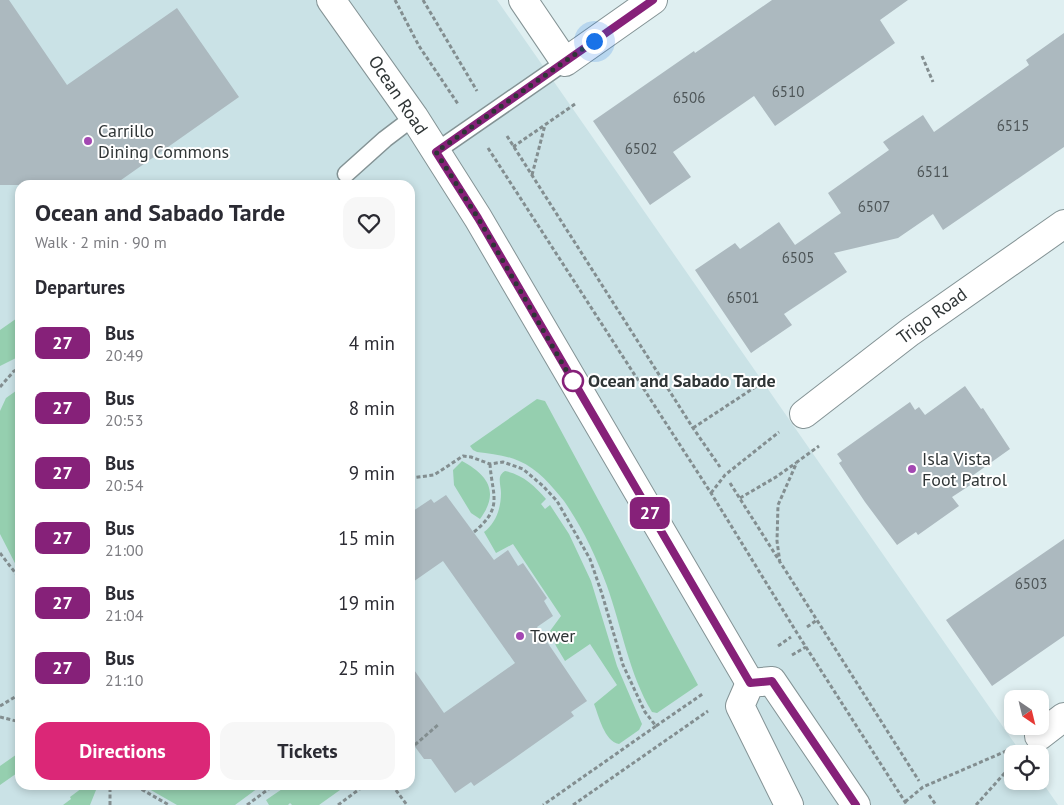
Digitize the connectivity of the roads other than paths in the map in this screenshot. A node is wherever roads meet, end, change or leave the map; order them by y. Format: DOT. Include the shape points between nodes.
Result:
graph roads {
  1 [pos="332,0"];
  2 [pos="522,0"];
  3 [pos="653,0"];
  4 [pos="565,62"];
  5 [pos="414,117"];
  6 [pos="436,152"];
  7 [pos="346,174"];
  8 [pos="1064,224"];
  9 [pos="804,414"];
  10 [pos="750,683"];
  11 [pos="1064,718"];
  12 [pos="1039,736"];
  13 [pos="789,805"];
  14 [pos="856,805"];
  1 -- 5 [label="street, Ocean Road"];
  2 -- 4 [label="street"];
  3 -- 4 [label="street"];
  4 -- 6 [label="lane"];
  5 -- 6 [label="street, Ocean Road"];
  5 -- 7 [label="lane"];
  6 -- 10 [label="street, Ocean Road" via="478,218"];
  8 -- 9 [label="street, Trigo Road" via="910,332"];
  10 -- 13 [label="street" via="740,706"];
  10 -- 14 [label="street" via="772,681"];
  11 -- 12 [label="street"];
}
